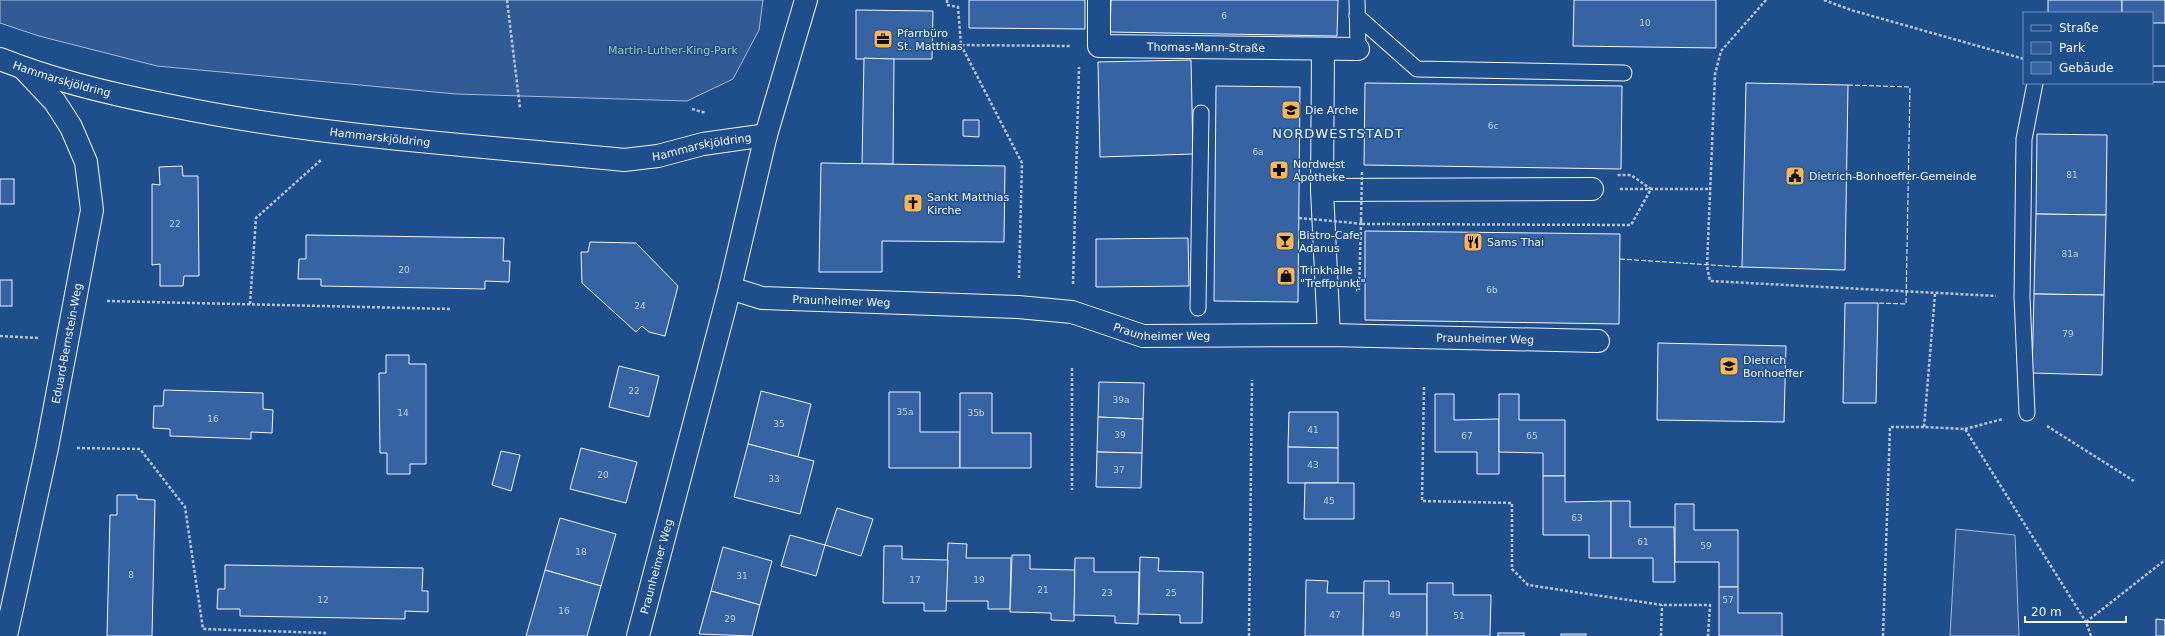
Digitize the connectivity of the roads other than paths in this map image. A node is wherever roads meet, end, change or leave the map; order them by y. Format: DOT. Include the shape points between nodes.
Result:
graph roads {
  1 [pos="806,0"];
  2 [pos="1099,0"];
  3 [pos="1357,0"];
  4 [pos="1357,16"];
  5 [pos="1323,49"];
  6 [pos="1358,49"];
  7 [pos="0,59"];
  8 [pos="23,68"];
  9 [pos="1624,73"];
  10 [pos="2153,74"];
  11 [pos="2165,74"];
  12 [pos="2035,84"];
  13 [pos="1201,113"];
  14 [pos="766,135"];
  15 [pos="1592,189"];
  16 [pos="1322,190"];
  17 [pos="730,288"];
  18 [pos="1198,308"];
  19 [pos="1329,335"];
  20 [pos="1598,341"];
  21 [pos="2027,413"];
  22 [pos="6,636"];
  23 [pos="638,636"];
  1 -- 14 [label="street, Praunheimer Weg"];
  2 -- 5 [label="street, Thomas-Mann-Straße" via="1089,46"];
  3 -- 4 [label="lane"];
  4 -- 6 [label="lane"];
  4 -- 9 [label="lane" via="1417,69"];
  5 -- 6 [label="street, Thomas-Mann-Straße"];
  5 -- 16 [label="street"];
  7 -- 8 [label="street, Hammarskjöldring"];
  8 -- 14 [label="street, Hammarskjöldring" via="125,97 235,119 357,135 624,160 658,156 703,144"];
  8 -- 22 [label="street, Eduard-Bernstein-Weg" via="54,102 71,127 86,162 92,210 47,448"];
  10 -- 11 [label="lane"];
  12 -- 21 [label="lane" via="2024,139 2022,297"];
  13 -- 18 [label="lane"];
  14 -- 17 [label="street, Praunheimer Weg"];
  15 -- 16 [label="street"];
  16 -- 19 [label="street"];
  17 -- 19 [label="street, Praunheimer Weg" via="762,298 1018,307 1072,312 1143,336"];
  17 -- 23 [label="street, Praunheimer Weg"];
  19 -- 20 [label="street, Praunheimer Weg"];
}
